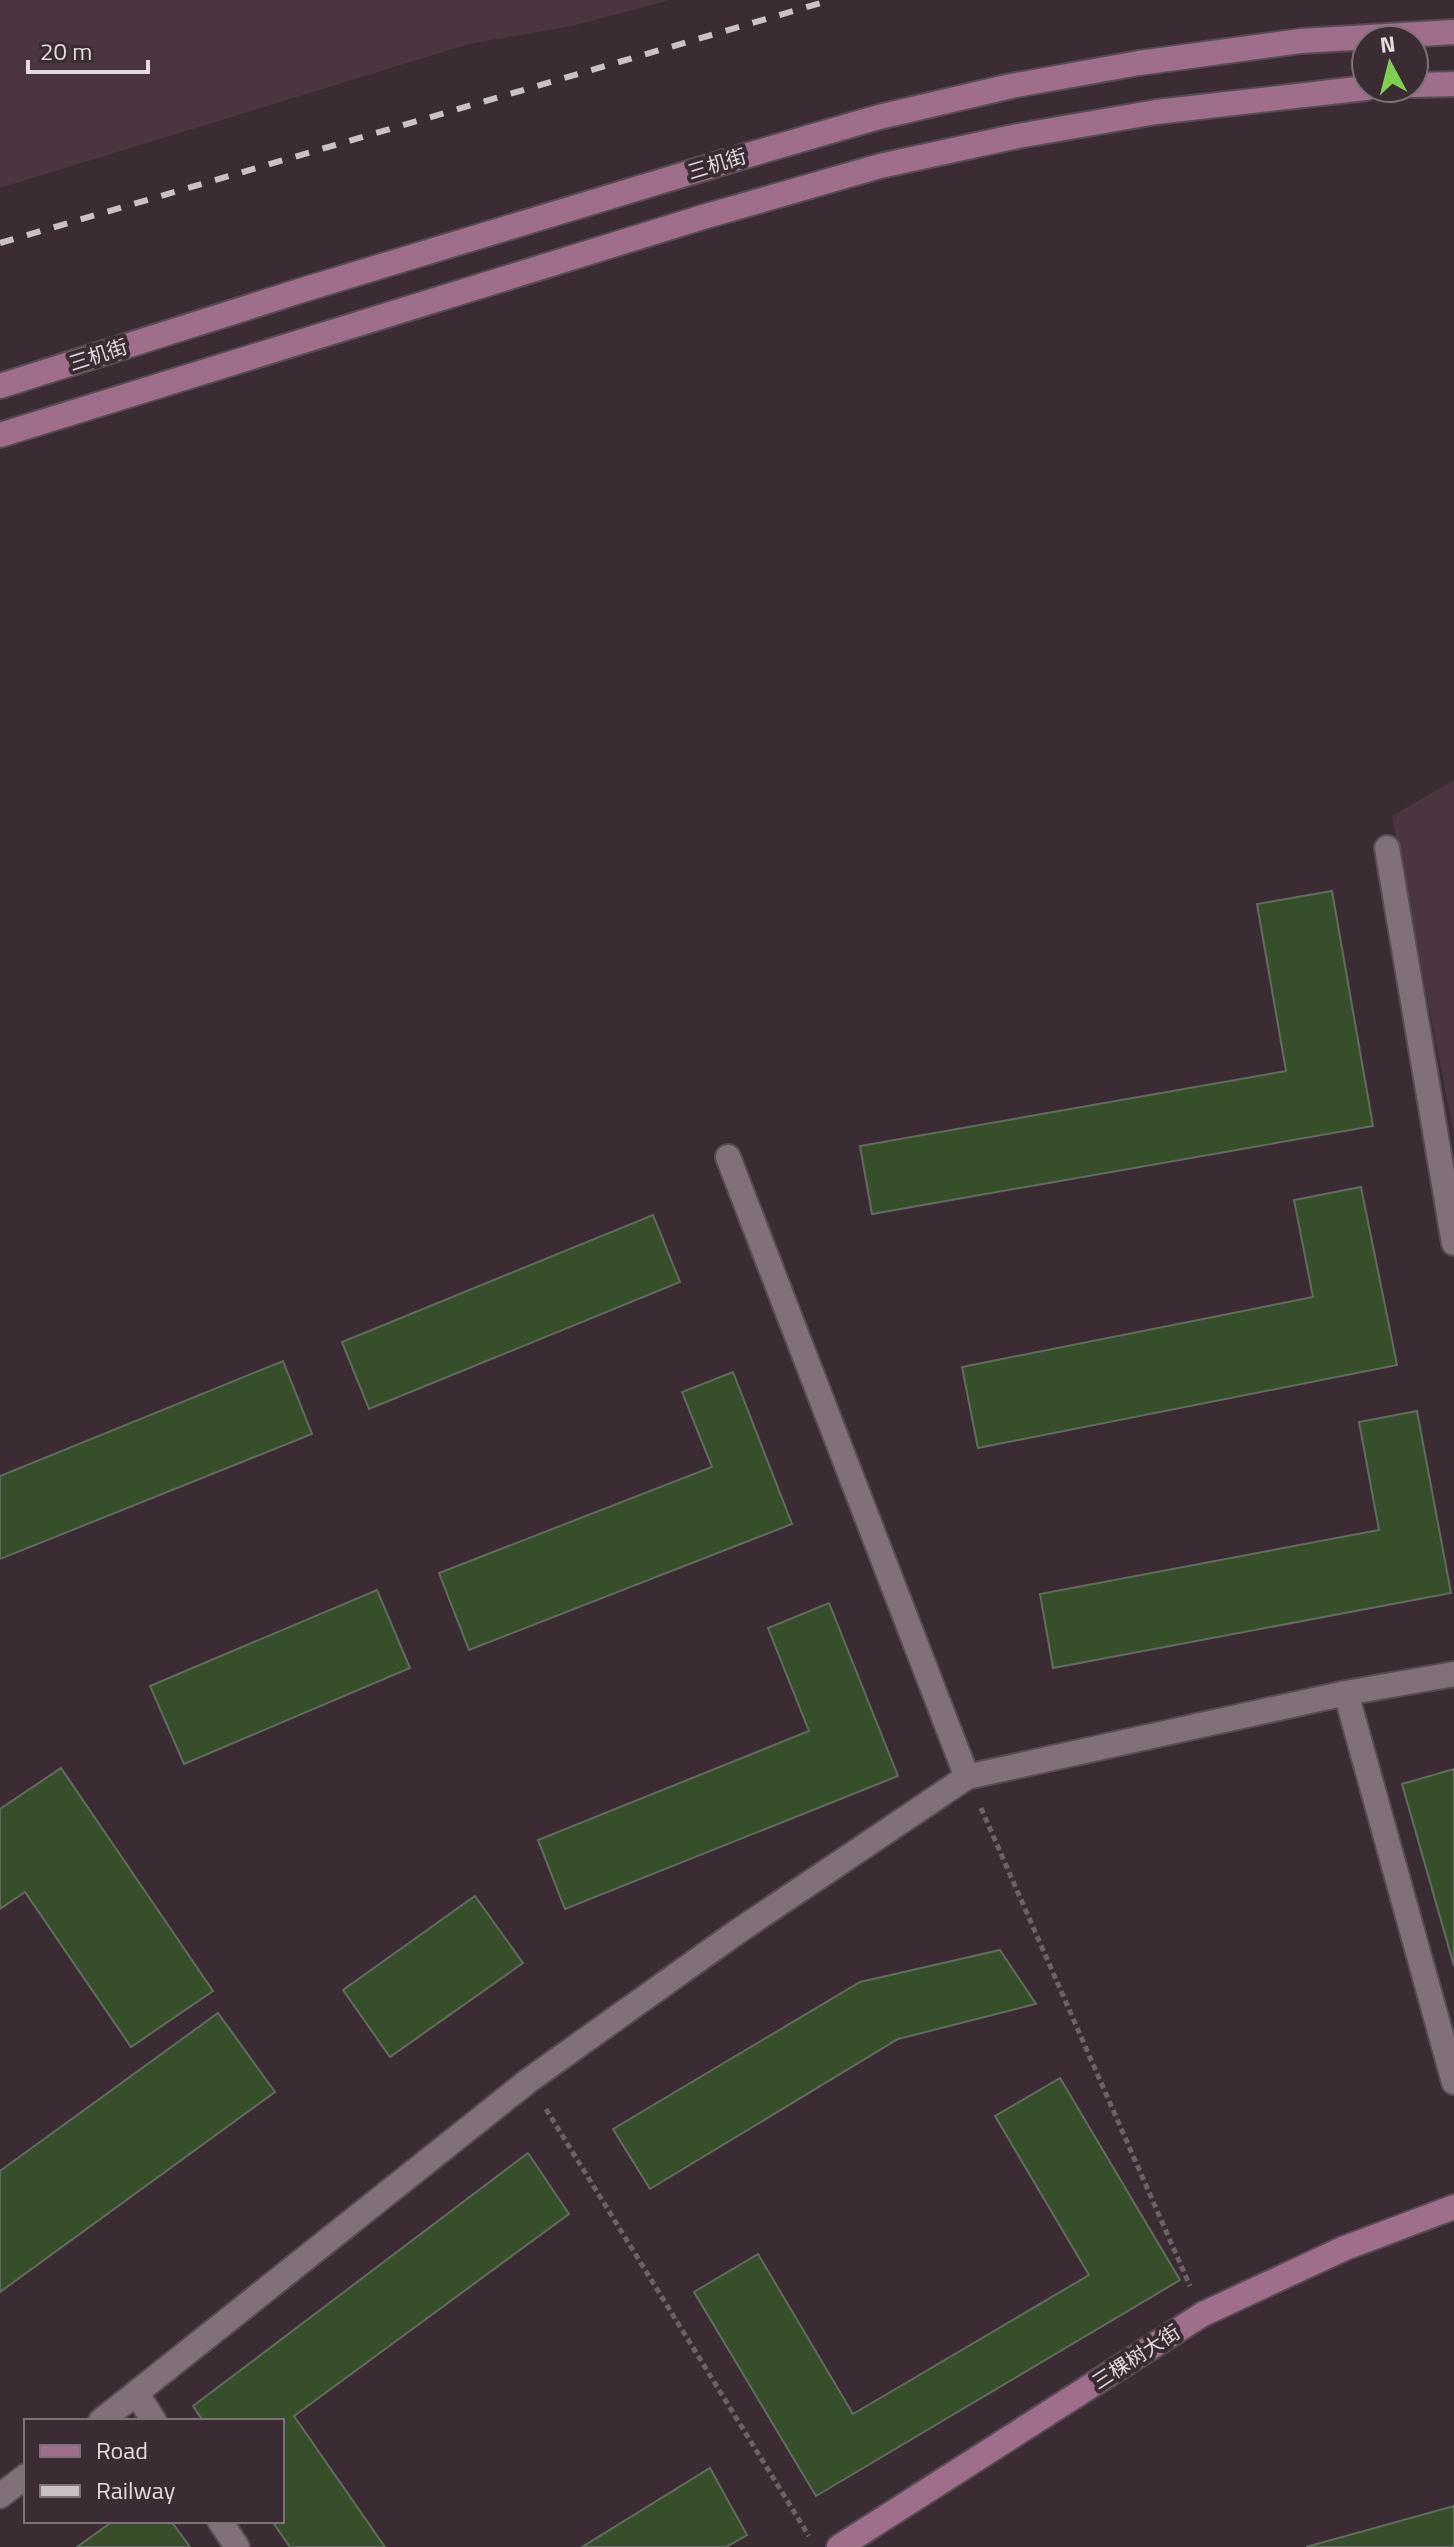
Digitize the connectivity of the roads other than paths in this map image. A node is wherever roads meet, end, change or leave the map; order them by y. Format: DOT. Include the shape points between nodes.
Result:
graph roads {
  1 [pos="1454,32"];
  2 [pos="1454,84"];
  3 [pos="1430,85"];
  4 [pos="1350,90"];
  5 [pos="0,386"];
  6 [pos="0,435"];
  7 [pos="1387,848"];
  8 [pos="728,1157"];
  9 [pos="1454,1243"];
  10 [pos="1454,1674"];
  11 [pos="1346,1693"];
  12 [pos="967,1777"];
  13 [pos="1454,2082"];
  14 [pos="1454,2207"];
  15 [pos="137,2394"];
  16 [pos="104,2419"];
  17 [pos="153,2419"];
  18 [pos="24,2478"];
  19 [pos="0,2496"];
  20 [pos="221,2523"];
  21 [pos="237,2547"];
  22 [pos="839,2547"];
  1 -- 5 [label="street, 三机街" via="1301,41 1139,63 894,114 471,238"];
  2 -- 3 [label="street"];
  4 -- 6 [label="street" via="1156,112 880,166"];
  7 -- 9 [label="street"];
  8 -- 12 [label="street"];
  10 -- 11 [label="street"];
  11 -- 12 [label="street"];
  11 -- 13 [label="street"];
  12 -- 15 [label="street" via="528,2081"];
  14 -- 22 [label="street, 三棵树大街" via="1345,2248 1203,2314"];
  15 -- 16 [label="street"];
  15 -- 17 [label="street"];
  18 -- 19 [label="street"];
  20 -- 21 [label="street"];
}
